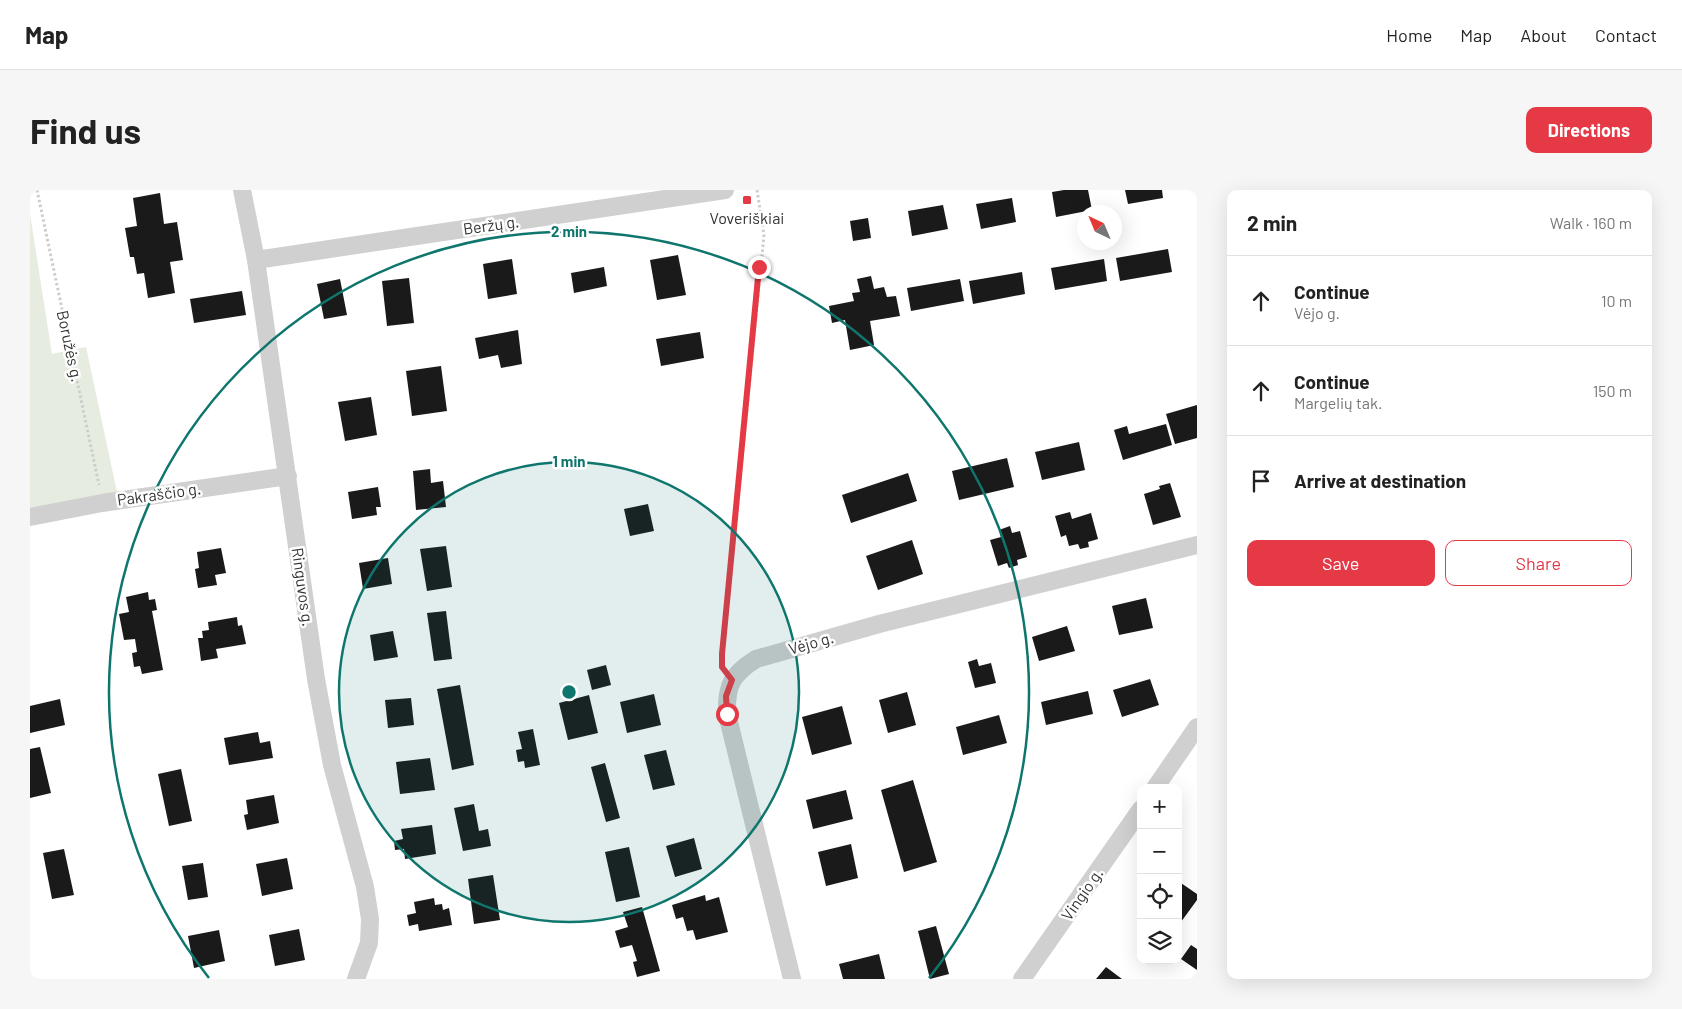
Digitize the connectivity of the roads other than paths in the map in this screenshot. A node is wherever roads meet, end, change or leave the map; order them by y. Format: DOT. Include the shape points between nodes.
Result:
graph roads {
  1 [pos="242,190"];
  2 [pos="725,190"];
  3 [pos="256,260"];
  4 [pos="288,476"];
  5 [pos="30,517"];
  6 [pos="1197,546"];
  7 [pos="1197,727"];
  8 [pos="1159,784"];
  9 [pos="1137,815"];
  10 [pos="356,979"];
  11 [pos="792,979"];
  12 [pos="1022,979"];
  1 -- 3 [label="street, Ringuvos g."];
  2 -- 3 [label="street, Beržų g."];
  3 -- 4 [label="street, Ringuvos g."];
  4 -- 5 [label="street, Pakraščio g." via="102,503"];
  4 -- 10 [label="street, Ringuvos g." via="332,765 365,887 370,919 369,943"];
  6 -- 11 [label="street, Vėjo g." via="888,622 756,659 741,669 732,680 726,696 727,714"];
  7 -- 8 [label="street"];
  9 -- 12 [label="street, Vingio g."];
}
